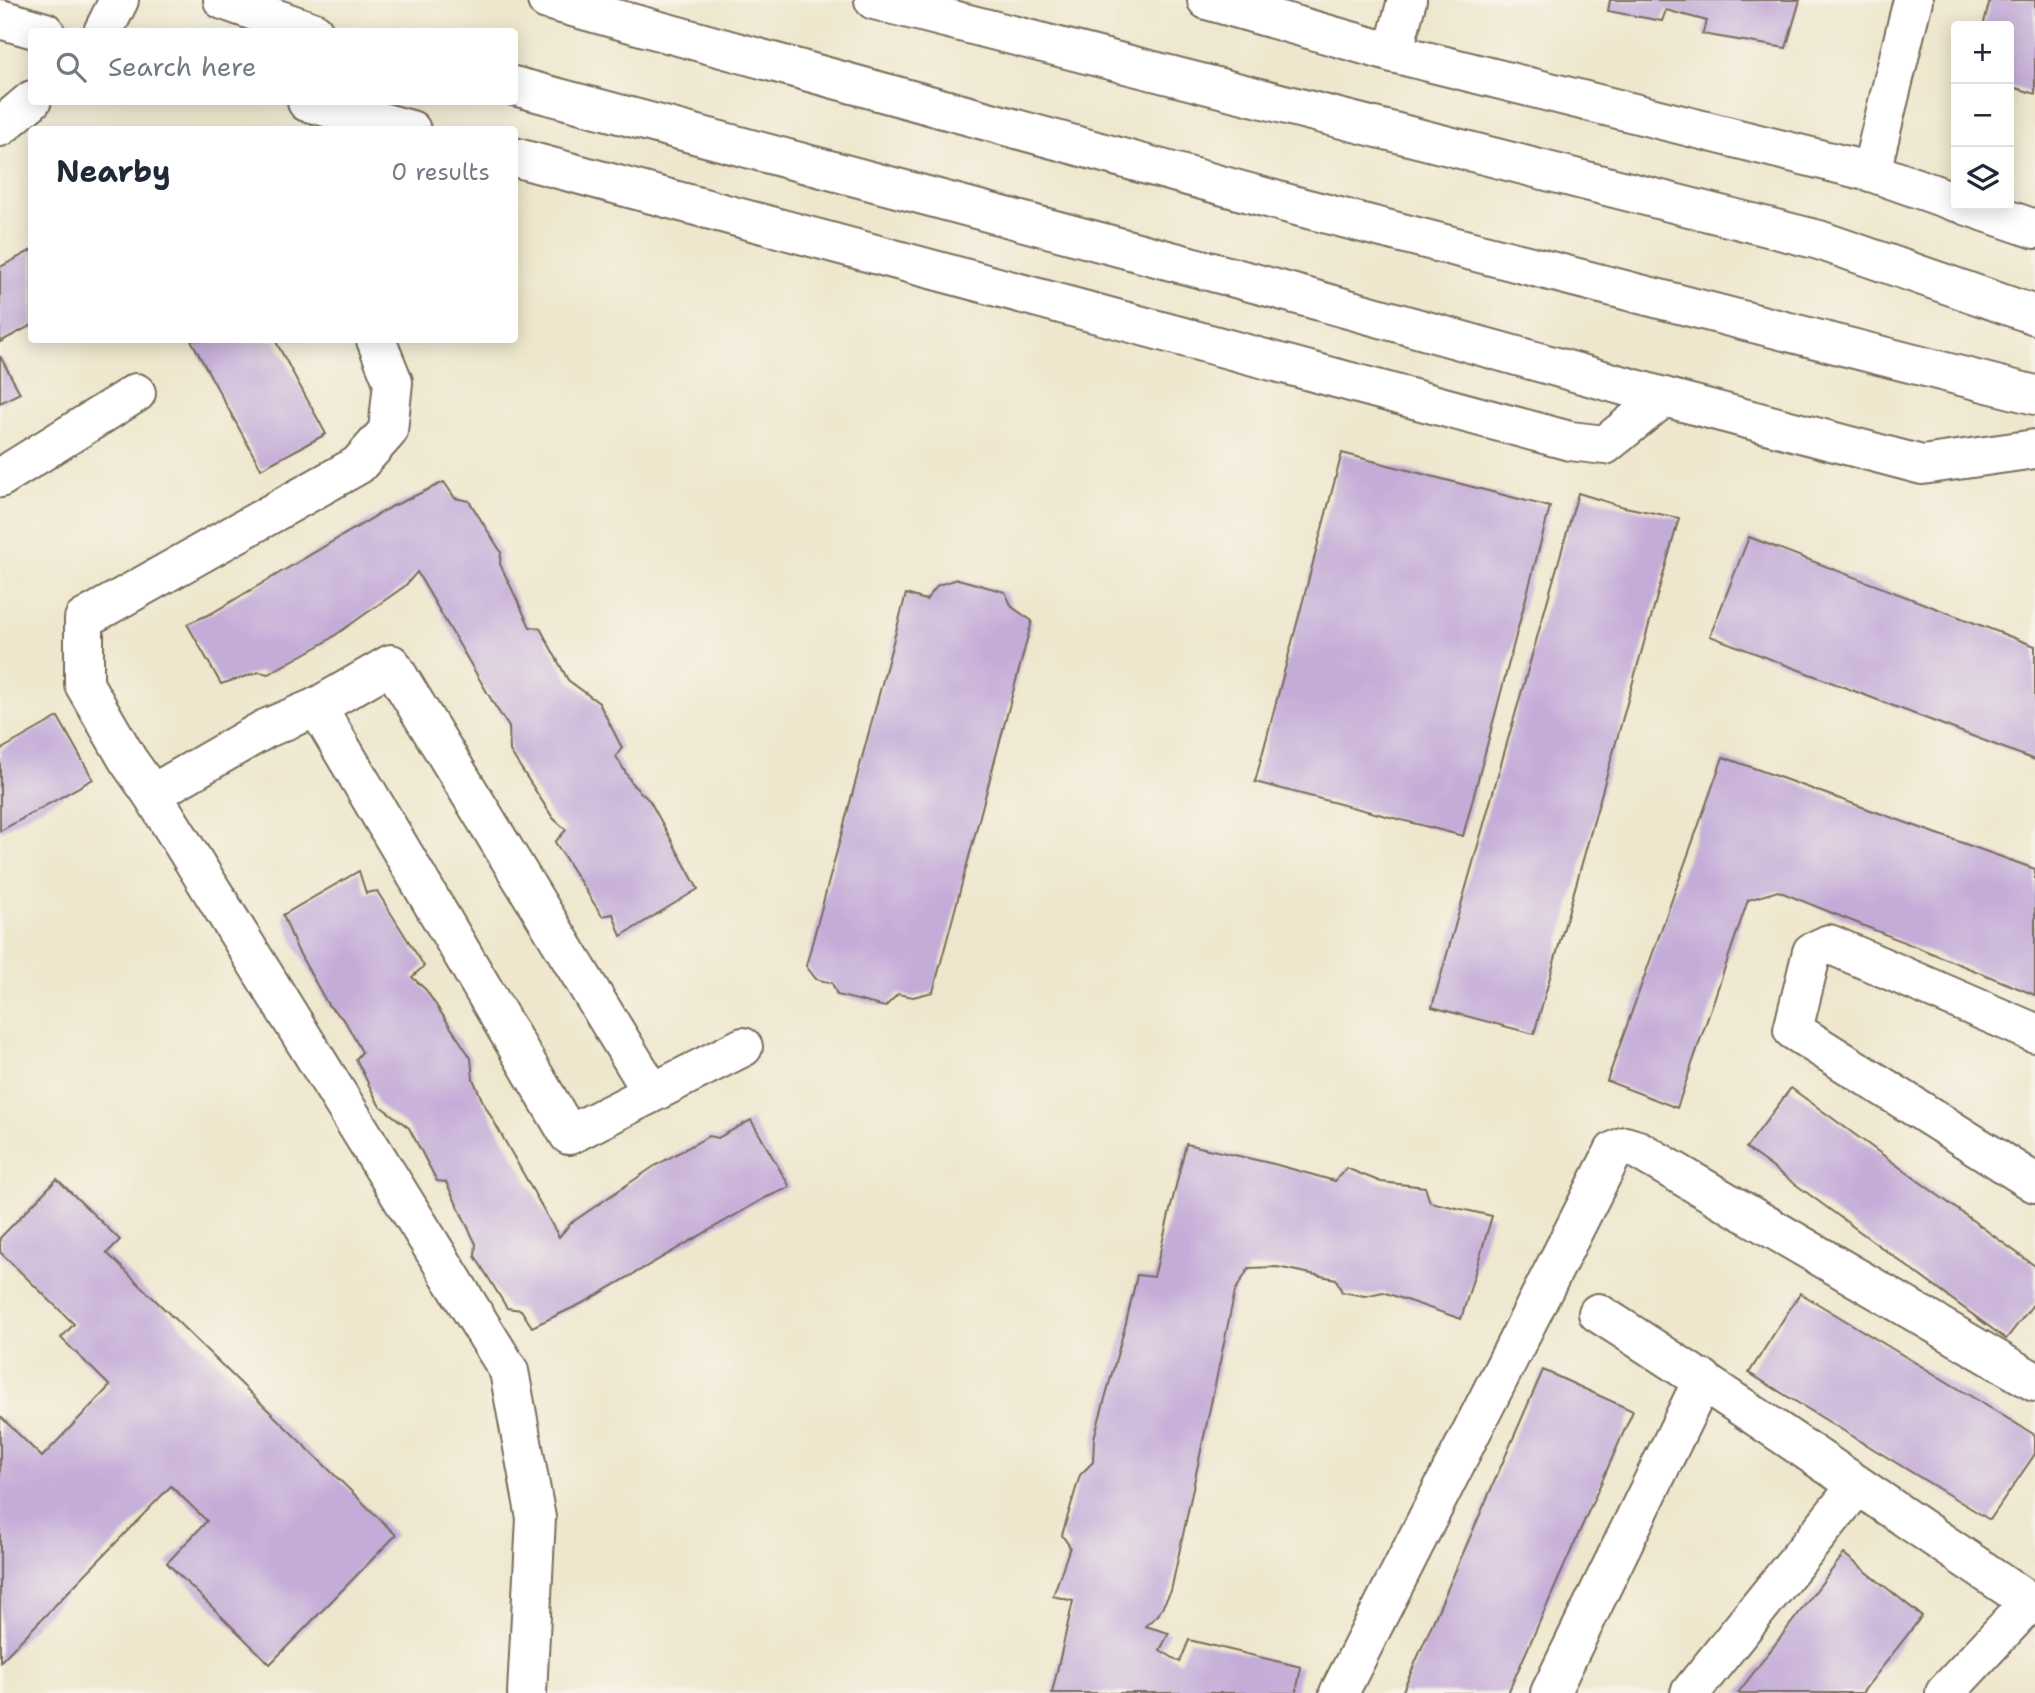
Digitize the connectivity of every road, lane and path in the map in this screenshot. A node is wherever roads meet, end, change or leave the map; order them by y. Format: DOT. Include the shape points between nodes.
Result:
graph roads {
  1 [pos="118,0"];
  2 [pos="223,0"];
  3 [pos="547,0"];
  4 [pos="874,0"];
  5 [pos="1207,0"];
  6 [pos="1407,0"];
  7 [pos="1913,0"];
  8 [pos="1263,8"];
  9 [pos="0,19"];
  10 [pos="31,28"];
  11 [pos="105,28"];
  12 [pos="303,28"];
  13 [pos="1394,53"];
  14 [pos="518,87"];
  15 [pos="28,103"];
  16 [pos="312,109"];
  17 [pos="392,126"];
  18 [pos="0,127"];
  19 [pos="518,158"];
  20 [pos="1871,172"];
  21 [pos="1951,200"];
  22 [pos="1980,210"];
  23 [pos="2035,229"];
  24 [pos="2035,315"];
  25 [pos="377,343"];
  26 [pos="136,393"];
  27 [pos="2035,395"];
  28 [pos="1664,397"];
  29 [pos="2035,449"];
  30 [pos="0,478"];
  31 [pos="317,707"];
  32 [pos="152,794"];
  33 [pos="2035,1033"];
  34 [pos="743,1047"];
  35 [pos="652,1093"];
  36 [pos="2035,1183"];
  37 [pos="1598,1312"];
  38 [pos="1703,1379"];
  39 [pos="2035,1382"];
  40 [pos="1857,1486"];
  41 [pos="2033,1600"];
  42 [pos="527,1693"];
  43 [pos="1339,1693"];
  44 [pos="1550,1693"];
  45 [pos="1690,1693"];
  46 [pos="1945,1693"];
  1 -- 11 [label="street"];
  2 -- 12 [label="street"];
  3 -- 27 [label="street" via="1304,208"];
  4 -- 24 [label="street" via="1819,240"];
  5 -- 8 [label="street"];
  6 -- 13 [label="street"];
  7 -- 20 [label="street"];
  8 -- 13 [label="street"];
  9 -- 10 [label="street"];
  13 -- 20 [label="street"];
  14 -- 28 [label="street" via="1267,286"];
  15 -- 18 [label="street"];
  16 -- 17 [label="street"];
  19 -- 28 [label="street" via="1570,441 1605,445"];
  20 -- 21 [label="street"];
  22 -- 23 [label="street"];
  25 -- 32 [label="street" via="393,382 388,431 358,465 84,619 84,684"];
  26 -- 30 [label="street"];
  28 -- 29 [label="street" via="1922,465"];
  31 -- 32 [label="street" via="265,729"];
  31 -- 35 [label="street" via="391,664"];
  31 -- 35 [label="street" via="569,1135"];
  32 -- 42 [label="street" via="509,1371 536,1518"];
  33 -- 36 [label="street" via="1829,944 1812,952 1793,1030"];
  34 -- 35 [label="street"];
  37 -- 38 [label="street"];
  38 -- 40 [label="street"];
  38 -- 44 [label="street"];
  39 -- 43 [label="street" via="1625,1146 1614,1151"];
  40 -- 41 [label="street"];
  40 -- 45 [label="street"];
  41 -- 46 [label="street"];
}
